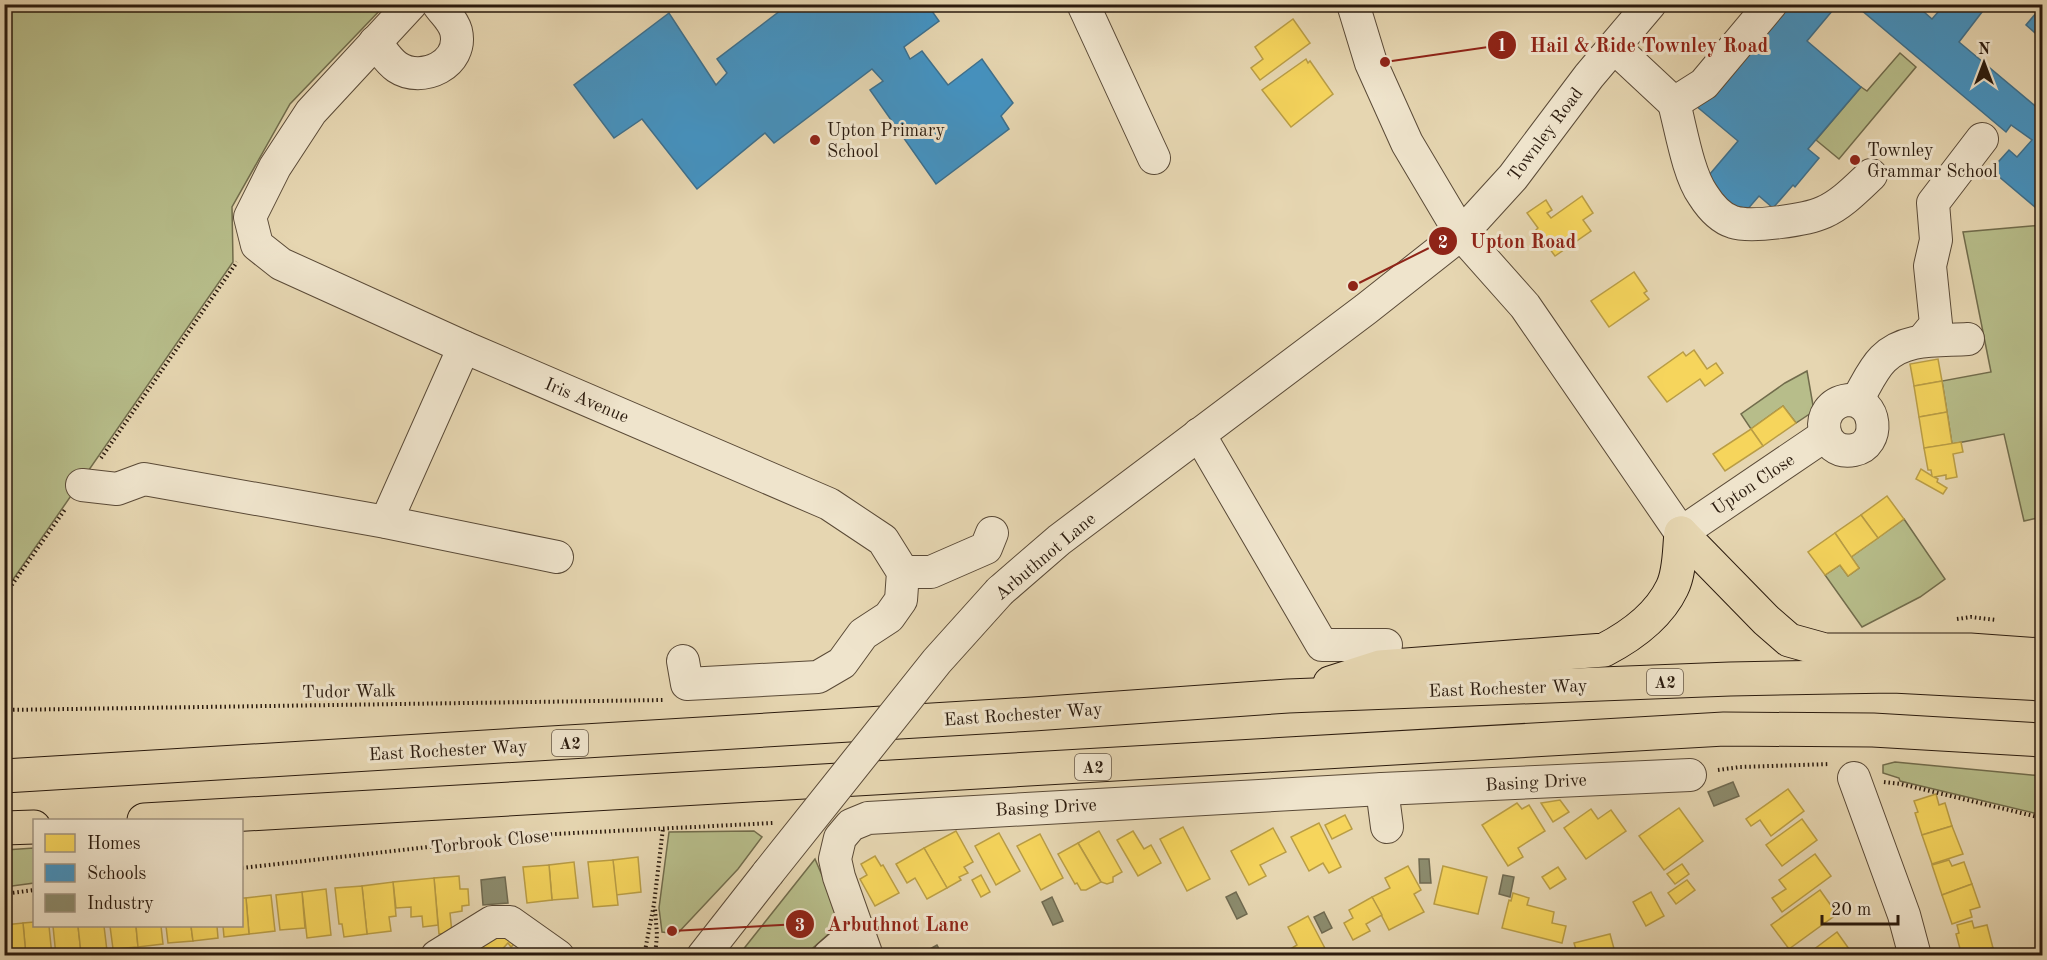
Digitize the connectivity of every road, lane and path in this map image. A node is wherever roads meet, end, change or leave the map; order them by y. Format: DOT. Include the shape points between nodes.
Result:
graph roads {
  1 [pos="411,4"];
  2 [pos="438,4"];
  3 [pos="1083,4"];
  4 [pos="1353,4"];
  5 [pos="1650,4"];
  6 [pos="1771,4"];
  7 [pos="375,42"];
  8 [pos="1614,47"];
  9 [pos="1674,103"];
  10 [pos="1982,139"];
  11 [pos="1154,158"];
  12 [pos="1871,175"];
  13 [pos="1461,234"];
  14 [pos="257,245"];
  15 [pos="1968,339"];
  16 [pos="1922,341"];
  17 [pos="464,347"];
  18 [pos="1857,400"];
  19 [pos="1199,434"];
  20 [pos="1824,436"];
  21 [pos="82,485"];
  22 [pos="386,522"];
  23 [pos="992,533"];
  24 [pos="1681,533"];
  25 [pos="557,557"];
  26 [pos="903,572"];
  27 [pos="4,596"];
  28 [pos="1949,620"];
  29 [pos="2007,621"];
  30 [pos="1386,645"];
  31 [pos="2043,655"];
  32 [pos="685,672"];
  33 [pos="2043,684"];
  34 [pos="1288,696"];
  35 [pos="4,710"];
  36 [pos="2043,740"];
  37 [pos="1690,775"];
  38 [pos="4,776"];
  39 [pos="1854,778"];
  40 [pos="1382,789"];
  41 [pos="2043,818"];
  42 [pos="161,819"];
  43 [pos="779,823"];
  44 [pos="33,827"];
  45 [pos="1387,827"];
  46 [pos="4,828"];
  47 [pos="663,828"];
  48 [pos="243,868"];
  49 [pos="33,890"];
  50 [pos="4,894"];
  51 [pos="654,904"];
  52 [pos="862,943"];
  53 [pos="436,956"];
  54 [pos="558,956"];
  55 [pos="644,956"];
  56 [pos="655,956"];
  57 [pos="703,956"];
  58 [pos="829,956"];
  59 [pos="1915,956"];
  1 -- 7 [label="street"];
  2 -- 7 [label="street" via="456,29 457,39 453,56 440,67 423,73 407,72 396,66"];
  3 -- 11 [label="street"];
  4 -- 13 [label="street" via="1371,63 1407,143"];
  5 -- 8 [label="street, Townley Road"];
  6 -- 9 [label="street" via="1704,84"];
  7 -- 14 [label="street" via="311,112 274,167 250,217"];
  8 -- 9 [label="street"];
  8 -- 13 [label="street, Townley Road" via="1513,177"];
  9 -- 12 [label="street" via="1698,188 1719,214 1736,223 1805,218 1824,212"];
  10 -- 16 [label="street" via="1933,203 1936,240 1930,266 1936,324"];
  13 -- 19 [label="street, Arbuthnot Lane"];
  13 -- 24 [label="street" via="1525,306"];
  14 -- 17 [label="street, Iris Avenue" via="281,264"];
  14 -- 21 [label="path" via="235,264"];
  15 -- 16 [label="street"];
  16 -- 18 [label="street" via="1899,346 1881,361"];
  17 -- 22 [label="street"];
  17 -- 26 [label="street, Iris Avenue" via="830,504 883,540"];
  18 -- 20 [label="street" via="1837,401 1828,410"];
  18 -- 20 [label="street" via="1873,419 1871,435 1864,446 1843,450"];
  19 -- 30 [label="street" via="1322,645"];
  19 -- 57 [label="street, Arbuthnot Lane, bridge" via="1059,540 1000,591 937,662"];
  20 -- 24 [label="street, Upton Close"];
  21 -- 22 [label="street" via="117,489 144,479"];
  21 -- 27 [label="path"];
  22 -- 25 [label="street"];
  23 -- 26 [label="street" via="986,548 931,572"];
  24 -- 31 [label="highway" via="1789,640 1825,650 1970,650"];
  24 -- 34 [label="highway, A2" via="1672,588 1651,618 1627,638 1604,650 1380,668"];
  26 -- 32 [label="street" via="901,600 889,617 863,634 842,663 818,677"];
  28 -- 29 [label="path" via="1971,617"];
  32 -- 35 [label="path, Tudor Walk" via="671,699"];
  33 -- 34 [label="highway, East Rochester Way / A2" via="1893,676"];
  34 -- 38 [label="highway, East Rochester Way / A2"];
  36 -- 42 [label="highway, A2" via="1872,730 1724,729"];
  37 -- 39 [label="path" via="1740,767 1840,763"];
  37 -- 40 [label="street, Basing Drive"];
  39 -- 41 [label="path" via="1901,784"];
  39 -- 59 [label="street"];
  40 -- 45 [label="street"];
  40 -- 52 [label="street, Basing Drive" via="868,818 851,825 840,838 835,859"];
  43 -- 47 [label="path, Torbrook Close"];
  44 -- 46 [label="highway"];
  47 -- 48 [label="path, Torbrook Close" via="535,835"];
  47 -- 51 [label="path"];
  49 -- 50 [label="path"];
  51 -- 55 [label="path"];
  51 -- 56 [label="path"];
  52 -- 58 [label="street"];
  53 -- 54 [label="street" via="492,922 510,922"];
}
